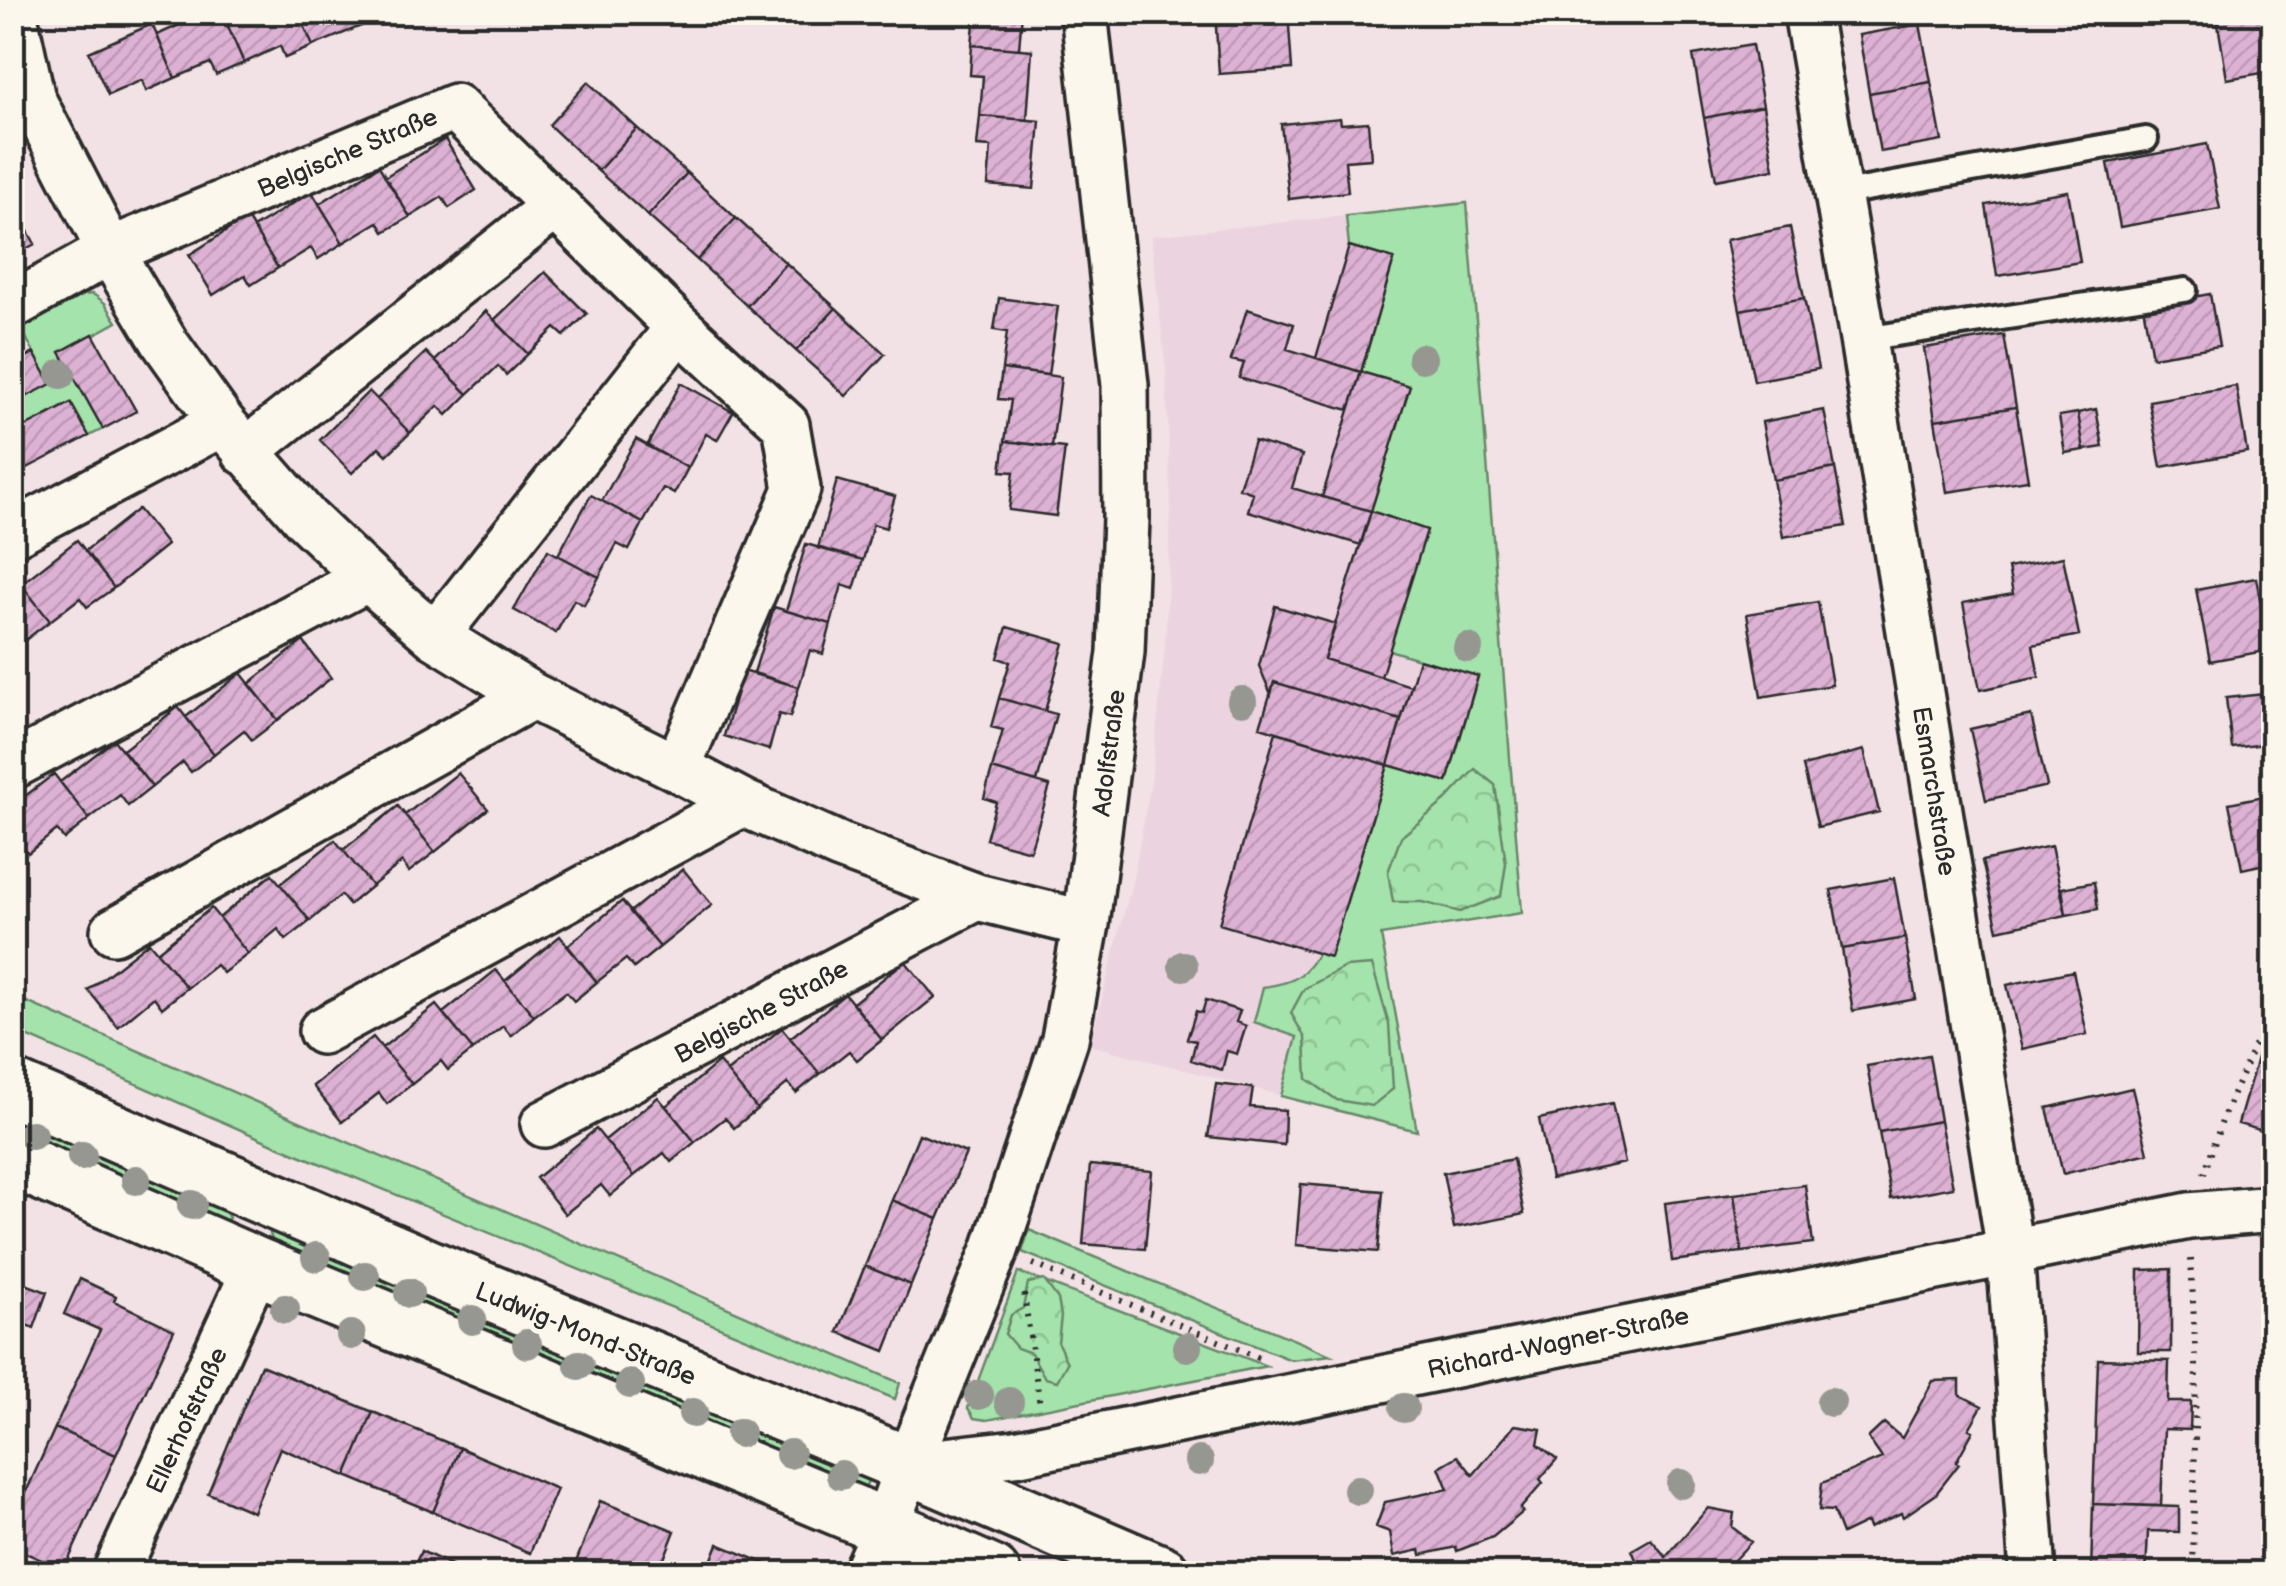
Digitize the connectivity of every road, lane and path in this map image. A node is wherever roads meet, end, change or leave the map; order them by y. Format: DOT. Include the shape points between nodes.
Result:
graph roads {
  1 [pos="13,12"];
  2 [pos="1084,12"];
  3 [pos="1807,12"];
  4 [pos="22,104"];
  5 [pos="2146,139"];
  6 [pos="1838,194"];
  7 [pos="555,206"];
  8 [pos="110,251"];
  9 [pos="2185,290"];
  10 [pos="12,306"];
  11 [pos="679,327"];
  12 [pos="1863,339"];
  13 [pos="234,437"];
  14 [pos="12,534"];
  15 [pos="368,578"];
  16 [pos="434,636"];
  17 [pos="532,696"];
  18 [pos="12,766"];
  19 [pos="678,768"];
  20 [pos="743,803"];
  21 [pos="977,897"];
  22 [pos="1086,924"];
  23 [pos="114,931"];
  24 [pos="322,1031"];
  25 [pos="2274,1041"];
  26 [pos="12,1088"];
  27 [pos="544,1124"];
  28 [pos="12,1160"];
  29 [pos="2274,1209"];
  30 [pos="2189,1216"];
  31 [pos="2010,1250"];
  32 [pos="1007,1254"];
  33 [pos="258,1266"];
  34 [pos="1264,1359"];
  35 [pos="1046,1447"];
  36 [pos="908,1465"];
  37 [pos="885,1558"];
  38 [pos="116,1574"];
  39 [pos="992,1574"];
  40 [pos="1162,1574"];
  41 [pos="2033,1574"];
  42 [pos="2193,1574"];
  1 -- 4 [label="street"];
  2 -- 22 [label="street, Adolfstraße" via="1125,385 1126,518 1121,652"];
  3 -- 6 [label="street, Esmarchstraße"];
  4 -- 8 [label="street"];
  5 -- 6 [label="lane"];
  6 -- 12 [label="street, Esmarchstraße"];
  7 -- 8 [label="street, Belgische Straße" via="455,107"];
  7 -- 11 [label="street, Belgische Straße"];
  7 -- 13 [label="street"];
  8 -- 10 [label="street, Belgische Straße"];
  8 -- 13 [label="street" via="165,343"];
  9 -- 12 [label="lane"];
  11 -- 16 [label="street"];
  11 -- 19 [label="street, Belgische Straße" via="786,425 797,489"];
  12 -- 31 [label="street, Esmarchstraße"];
  13 -- 14 [label="street"];
  13 -- 15 [label="street"];
  15 -- 16 [label="street"];
  15 -- 18 [label="street"];
  16 -- 17 [label="street"];
  17 -- 19 [label="street"];
  17 -- 23 [label="street"];
  19 -- 20 [label="street"];
  20 -- 21 [label="street"];
  20 -- 24 [label="street"];
  21 -- 22 [label="street"];
  21 -- 27 [label="street, Belgische Straße"];
  22 -- 32 [label="street, Adolfstraße" via="1065,1039"];
  25 -- 30 [label="path" via="2255,1044"];
  26 -- 36 [label="main road, Ludwig-Mond-Straße"];
  28 -- 33 [label="main road"];
  29 -- 30 [label="street, Richard-Wagner-Straße"];
  30 -- 31 [label="street, Richard-Wagner-Straße"];
  30 -- 42 [label="path" via="2196,1364"];
  31 -- 35 [label="street, Richard-Wagner-Straße"];
  31 -- 41 [label="street, Esmarchstraße"];
  32 -- 34 [label="path"];
  32 -- 35 [label="path"];
  32 -- 36 [label="street, Adolfstraße"];
  33 -- 37 [label="main road"];
  33 -- 38 [label="street, Ellerhofstraße"];
  35 -- 36 [label="street, Richard-Wagner-Straße"];
  36 -- 37 [label="street"];
  36 -- 40 [label="main road, Ludwig-Mond-Straße"];
  37 -- 39 [label="main road"];
}
